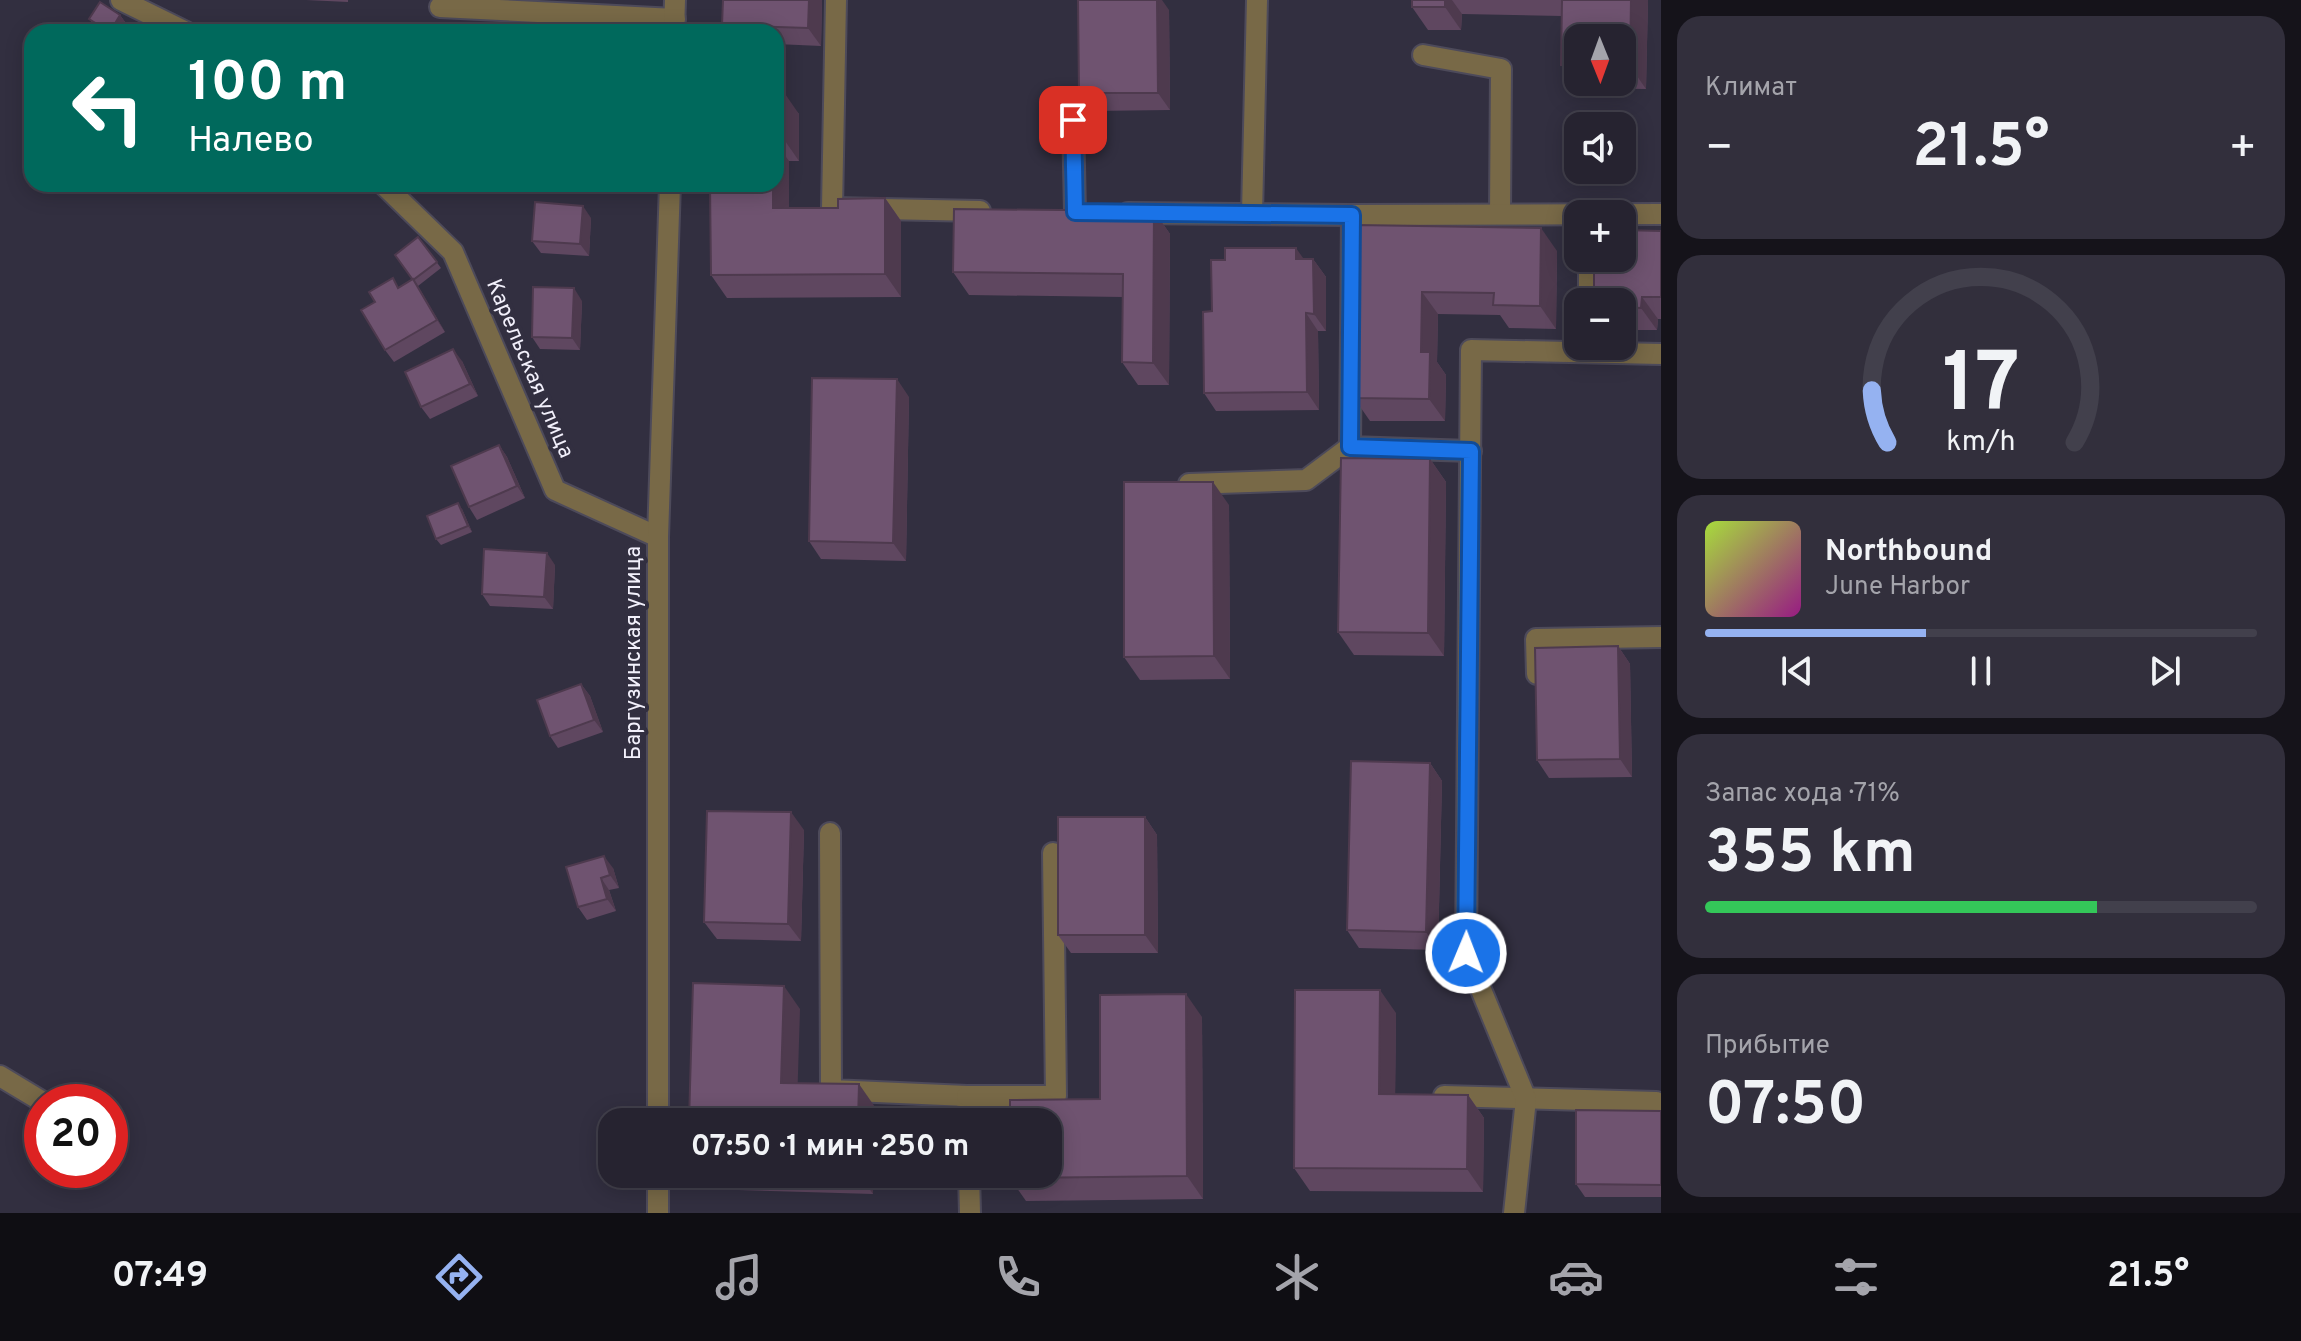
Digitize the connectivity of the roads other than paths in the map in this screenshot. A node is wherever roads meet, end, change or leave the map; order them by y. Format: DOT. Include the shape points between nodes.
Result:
graph roads {
  1 [pos="121,0"];
  2 [pos="836,0"];
  3 [pos="1257,0"];
  4 [pos="440,7"];
  5 [pos="675,17"];
  6 [pos="170,24"];
  7 [pos="1423,55"];
  8 [pos="1073,120"];
  9 [pos="391,192"];
  10 [pos="670,192"];
  11 [pos="999,211"];
  12 [pos="1252,214"];
  13 [pos="1500,214"];
  14 [pos="1564,214"];
  15 [pos="1636,214"];
  16 [pos="1661,214"];
  17 [pos="1352,215"];
  18 [pos="1564,349"];
  19 [pos="1636,352"];
  20 [pos="1661,354"];
  21 [pos="1350,447"];
  22 [pos="1471,451"];
  23 [pos="1171,484"];
  24 [pos="658,537"];
  25 [pos="1661,637"];
  26 [pos="1538,701"];
  27 [pos="830,833"];
  28 [pos="1053,853"];
  29 [pos="0,1076"];
  30 [pos="24,1091"];
  31 [pos="967,1096"];
  32 [pos="1424,1096"];
  33 [pos="1526,1099"];
  34 [pos="1656,1102"];
  35 [pos="658,1108"];
  36 [pos="967,1108"];
  37 [pos="658,1188"];
  38 [pos="969,1188"];
  39 [pos="658,1213"];
  40 [pos="970,1213"];
  41 [pos="1514,1213"];
  1 -- 6 [label="street"];
  2 -- 11 [label="street" via="832,208"];
  3 -- 12 [label="street"];
  4 -- 5 [label="street"];
  7 -- 13 [label="street" via="1501,69"];
  8 -- 12 [label="street" via="1082,212"];
  9 -- 24 [label="street, Карельская улица" via="453,252 555,490"];
  10 -- 24 [label="street, Баргузинская улица"];
  12 -- 17 [label="street"];
  13 -- 14 [label="street"];
  13 -- 17 [label="street"];
  15 -- 16 [label="street"];
  17 -- 21 [label="street"];
  18 -- 22 [label="street" via="1471,350"];
  19 -- 20 [label="street"];
  21 -- 22 [label="street"];
  21 -- 23 [label="street" via="1306,480"];
  22 -- 33 [label="street" via="1466,953"];
  24 -- 35 [label="street, Баргузинская улица"];
  25 -- 26 [label="street" via="1536,639"];
  27 -- 31 [label="street" via="831,1090"];
  28 -- 31 [label="street" via="1056,1096"];
  29 -- 30 [label="street"];
  31 -- 36 [label="street"];
  32 -- 33 [label="street"];
  33 -- 34 [label="street"];
  33 -- 41 [label="street"];
  37 -- 39 [label="street"];
  38 -- 40 [label="street"];
}
